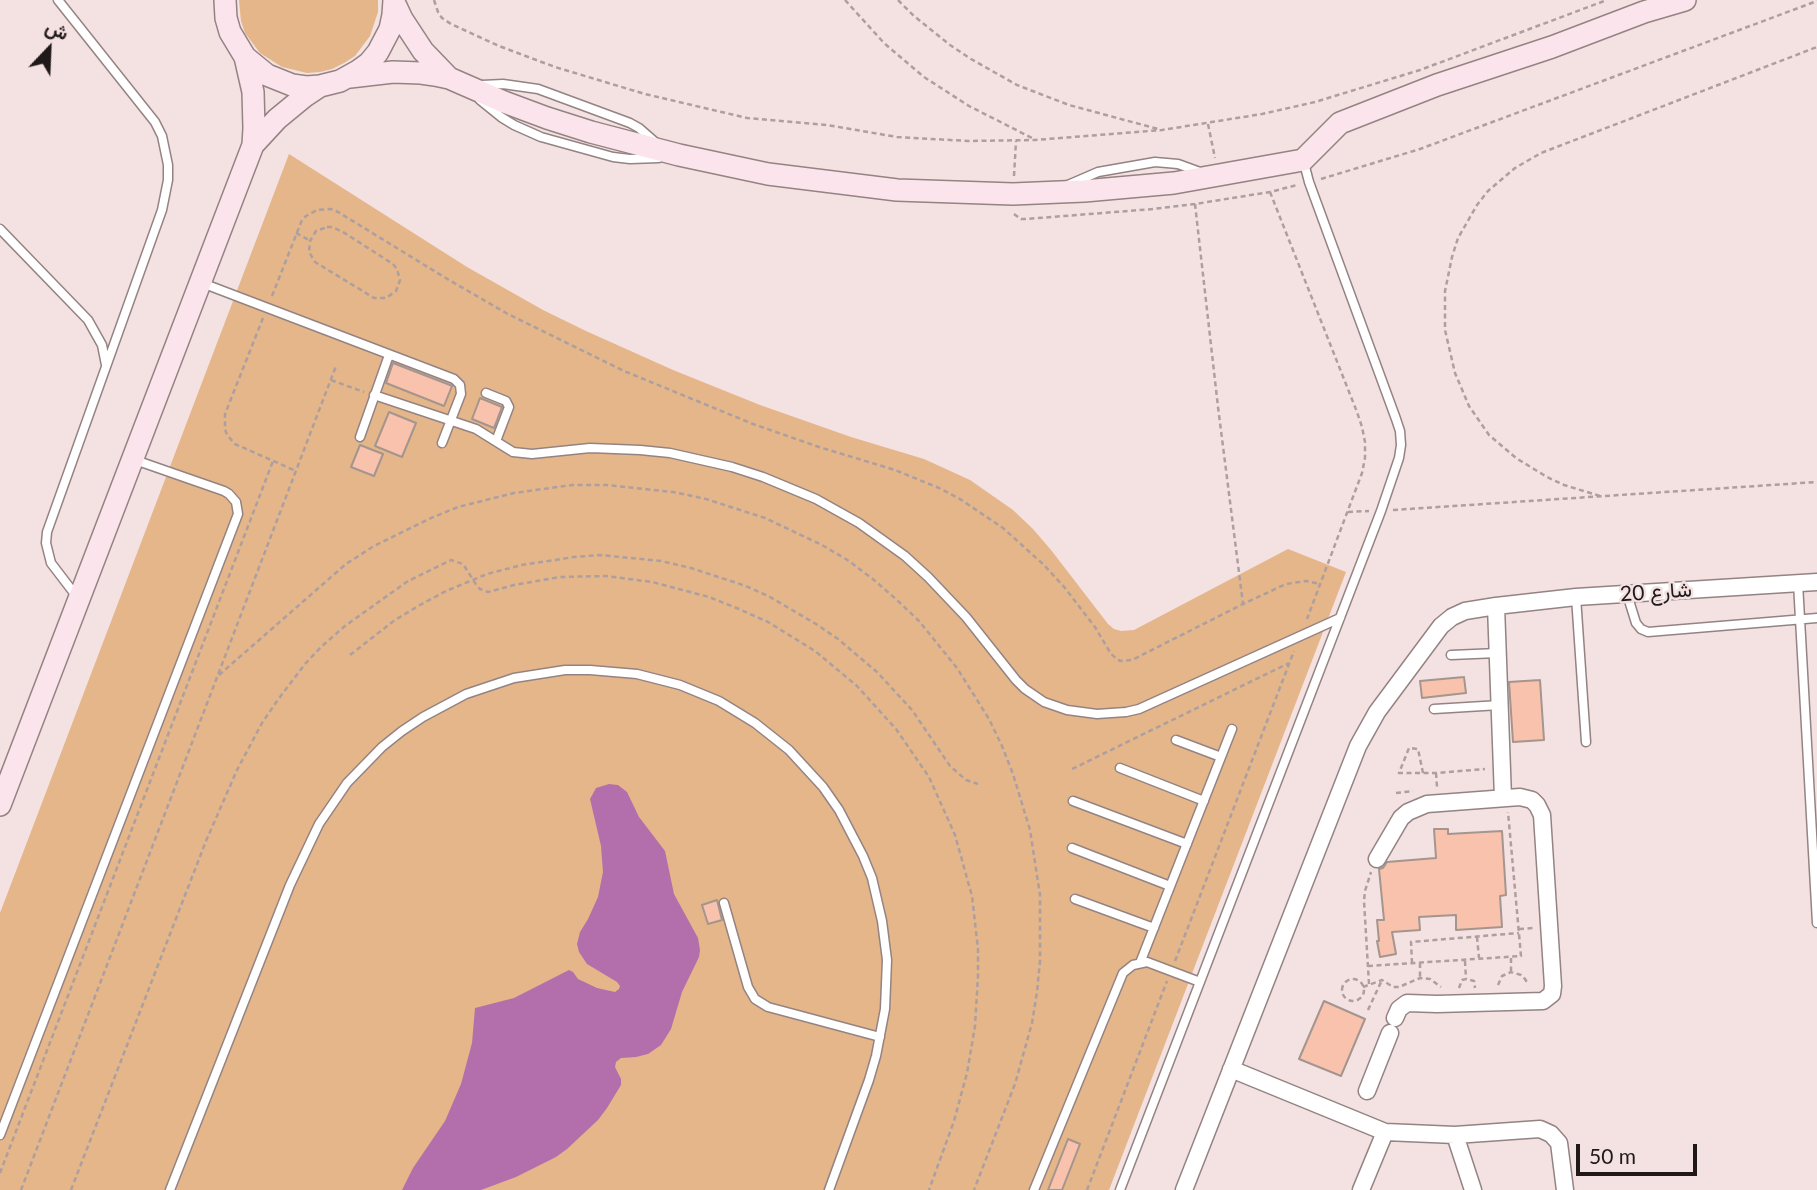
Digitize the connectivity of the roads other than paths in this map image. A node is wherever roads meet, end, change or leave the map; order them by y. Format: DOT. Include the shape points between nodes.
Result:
graph roads {
  1 [pos="58,0"];
  2 [pos="1685,0"];
  3 [pos="224,1"];
  4 [pos="394,1"];
  5 [pos="245,57"];
  6 [pos="350,77"];
  7 [pos="459,83"];
  8 [pos="320,86"];
  9 [pos="253,145"];
  10 [pos="1303,160"];
  11 [pos="0,229"];
  12 [pos="199,282"];
  13 [pos="389,355"];
  14 [pos="107,368"];
  15 [pos="486,393"];
  16 [pos="374,395"];
  17 [pos="451,420"];
  18 [pos="360,437"];
  19 [pos="496,441"];
  20 [pos="442,443"];
  21 [pos="132,459"];
  22 [pos="1817,582"];
  23 [pos="1798,583"];
  24 [pos="1627,594"];
  25 [pos="1576,597"];
  26 [pos="79,599"];
  27 [pos="1496,606"];
  28 [pos="1340,618"];
  29 [pos="1817,618"];
  30 [pos="1800,619"];
  31 [pos="1498,653"];
  32 [pos="1451,655"];
  33 [pos="1500,705"];
  34 [pos="1434,709"];
  35 [pos="1232,729"];
  36 [pos="1176,740"];
  37 [pos="1586,742"];
  38 [pos="1221,757"];
  39 [pos="1120,768"];
  40 [pos="1505,798"];
  41 [pos="1204,801"];
  42 [pos="1073,802"];
  43 [pos="0,805"];
  44 [pos="1187,844"];
  45 [pos="1073,848"];
  46 [pos="1377,859"];
  47 [pos="1170,886"];
  48 [pos="1075,899"];
  49 [pos="724,903"];
  50 [pos="1817,923"];
  51 [pos="1154,928"];
  52 [pos="1140,962"];
  53 [pos="1200,982"];
  54 [pos="880,1037"];
  55 [pos="1231,1069"];
  56 [pos="1367,1091"];
  57 [pos="1385,1132"];
  58 [pos="0,1135"];
  59 [pos="1455,1135"];
  60 [pos="170,1190"];
  61 [pos="829,1190"];
  62 [pos="1034,1190"];
  63 [pos="1120,1190"];
  64 [pos="1184,1190"];
  65 [pos="1361,1190"];
  66 [pos="1473,1190"];
  67 [pos="1565,1190"];
  1 -- 14 [label="lane" via="146,109 162,136 168,165 164,203"];
  2 -- 10 [label="street" via="1340,123"];
  3 -- 5 [label="street" via="230,32"];
  4 -- 6 [label="street" via="385,41 369,63"];
  4 -- 7 [label="street" via="423,51"];
  5 -- 8 [label="street" via="279,81"];
  5 -- 9 [label="street" via="253,92"];
  6 -- 7 [label="street" via="407,72"];
  6 -- 8 [label="street"];
  7 -- 10 [label="street" via="558,122 670,153 768,174 897,190 1013,194 1129,188"];
  8 -- 9 [label="street" via="277,118"];
  9 -- 12 [label="street"];
  10 -- 28 [label="lane" via="1400,431 1399,458"];
  11 -- 14 [label="lane" via="89,320"];
  12 -- 13 [label="lane"];
  12 -- 21 [label="street"];
  13 -- 16 [label="lane"];
  13 -- 17 [label="lane" via="457,382 461,394"];
  14 -- 26 [label="lane" via="46,543 56,572"];
  15 -- 19 [label="lane" via="506,401 509,407"];
  16 -- 17 [label="lane"];
  16 -- 18 [label="lane"];
  17 -- 19 [label="lane"];
  17 -- 20 [label="lane"];
  19 -- 28 [label="lane" via="523,453 590,448 670,453 732,467 816,499 905,556 966,617 1016,681 1044,702 1067,710 1105,714 1139,709"];
  21 -- 26 [label="street"];
  21 -- 58 [label="lane" via="224,491 236,502 238,514"];
  22 -- 23 [label="street, شارع 20"];
  23 -- 24 [label="street, شارع 20"];
  23 -- 30 [label="lane"];
  24 -- 25 [label="street, شارع 20"];
  24 -- 30 [label="lane" via="1636,623 1648,632"];
  25 -- 27 [label="street, شارع 20"];
  25 -- 37 [label="lane"];
  26 -- 43 [label="street"];
  27 -- 31 [label="street"];
  27 -- 55 [label="street, شارع 20" via="1465,611 1441,626 1367,728"];
  28 -- 53 [label="lane"];
  29 -- 30 [label="lane"];
  30 -- 50 [label="lane"];
  31 -- 32 [label="lane"];
  31 -- 33 [label="street"];
  33 -- 34 [label="lane"];
  33 -- 40 [label="street"];
  35 -- 38 [label="lane"];
  36 -- 38 [label="lane"];
  38 -- 41 [label="lane"];
  39 -- 41 [label="lane"];
  40 -- 46 [label="street" via="1417,807 1401,818"];
  40 -- 56 [label="street" via="1532,800 1542,815 1552,994 1547,1000 1530,1002 1407,1003 1399,1009"];
  41 -- 44 [label="lane"];
  42 -- 44 [label="lane"];
  44 -- 47 [label="lane"];
  45 -- 47 [label="lane"];
  47 -- 51 [label="lane"];
  48 -- 51 [label="lane"];
  49 -- 54 [label="lane" via="755,999 768,1007"];
  51 -- 52 [label="lane"];
  52 -- 53 [label="lane"];
  52 -- 62 [label="lane" via="1119,978"];
  53 -- 63 [label="lane"];
  54 -- 60 [label="lane" via="887,960 872,878 839,810 789,750 737,710 661,679 590,670 514,678 466,694 402,731 364,764 333,803 285,896"];
  54 -- 61 [label="lane"];
  55 -- 57 [label="street"];
  55 -- 64 [label="street, شارع 20"];
  57 -- 59 [label="street"];
  57 -- 65 [label="street"];
  59 -- 66 [label="street"];
  59 -- 67 [label="street" via="1540,1129 1551,1134 1559,1143"];
}
